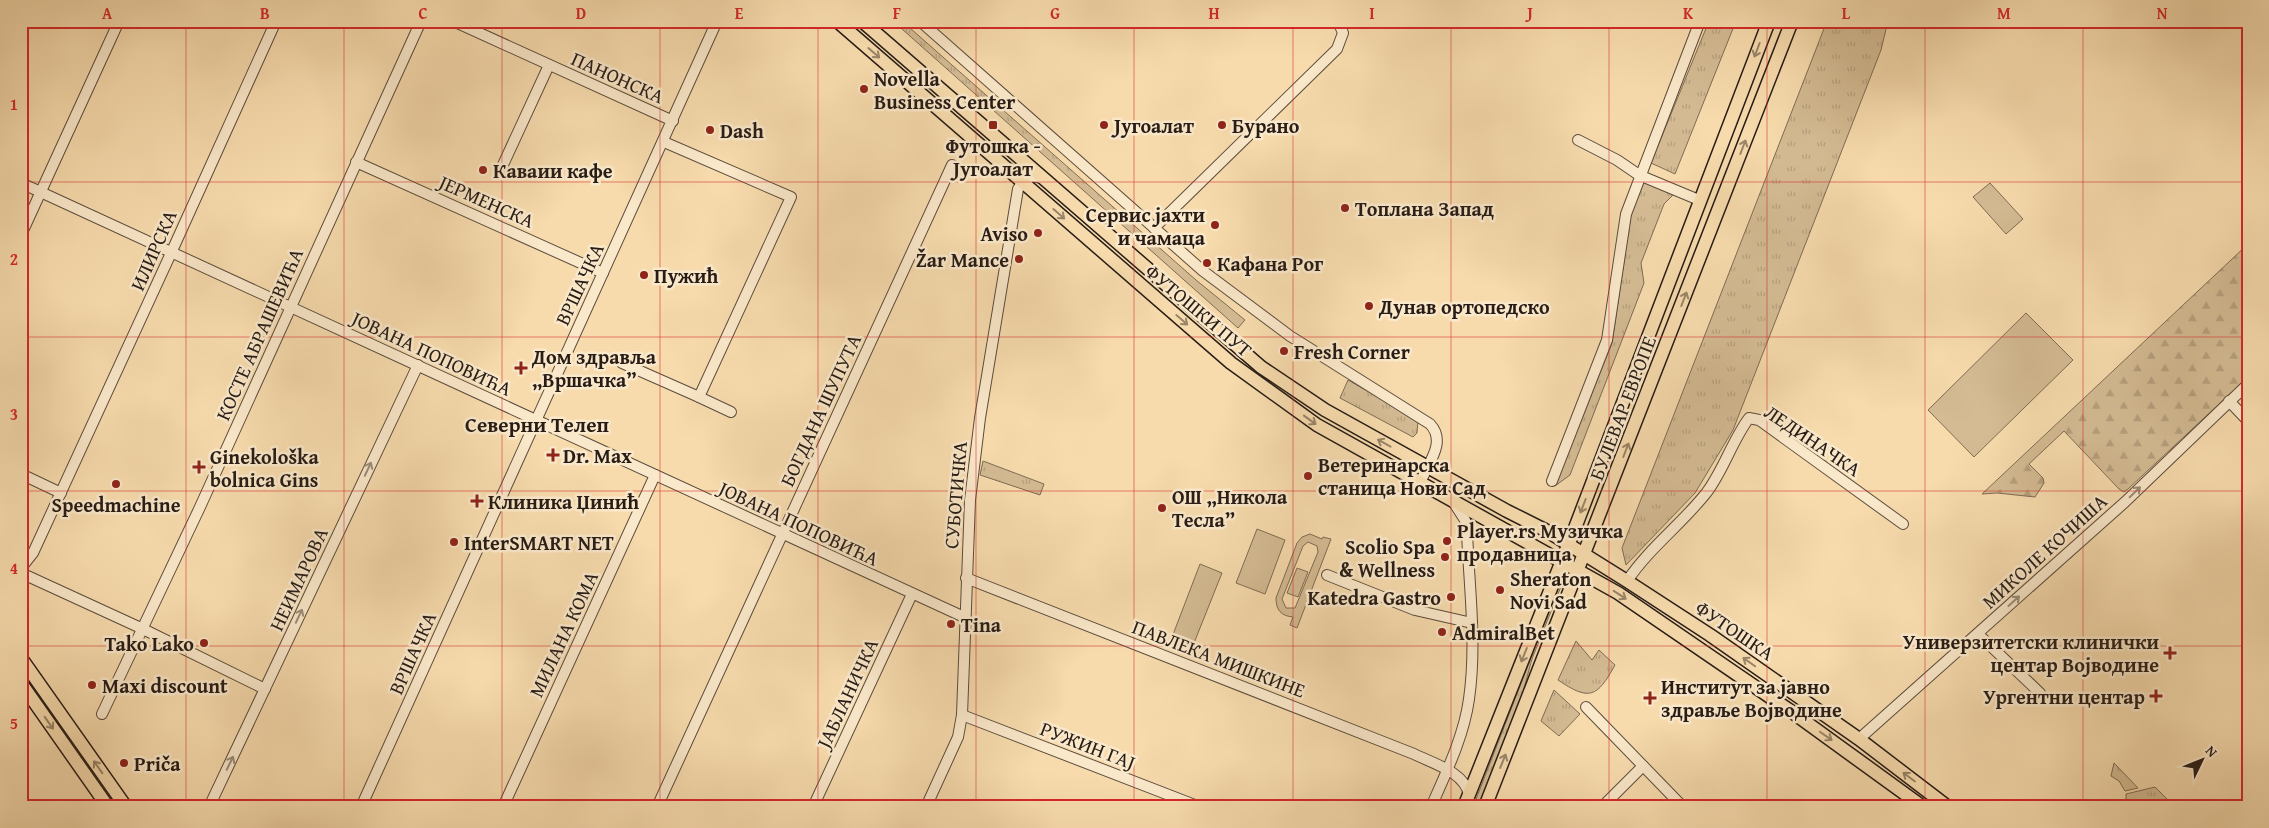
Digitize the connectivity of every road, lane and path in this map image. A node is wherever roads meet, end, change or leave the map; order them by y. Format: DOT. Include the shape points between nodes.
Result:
graph roads {
  1 [pos="119,21"];
  2 [pos="276,21"];
  3 [pos="421,21"];
  4 [pos="453,21"];
  5 [pos="717,21"];
  6 [pos="837,21"];
  7 [pos="862,21"];
  8 [pos="920,21"];
  9 [pos="1338,21"];
  10 [pos="1700,21"];
  11 [pos="1769,21"];
  12 [pos="1792,21"];
  13 [pos="549,65"];
  14 [pos="673,121"];
  15 [pos="1578,140"];
  16 [pos="664,142"];
  17 [pos="356,162"];
  18 [pos="952,165"];
  19 [pos="502,167"];
  20 [pos="1639,175"];
  21 [pos="1041,178"];
  22 [pos="1022,182"];
  23 [pos="21,183"];
  24 [pos="41,192"];
  25 [pos="1699,200"];
  26 [pos="1154,228"];
  27 [pos="21,235"];
  28 [pos="172,251"];
  29 [pos="604,273"];
  30 [pos="291,306"];
  31 [pos="622,363"];
  32 [pos="418,365"];
  33 [pos="2248,384"];
  34 [pos="699,397"];
  35 [pos="2229,401"];
  36 [pos="731,412"];
  37 [pos="536,420"];
  38 [pos="2248,421"];
  39 [pos="1426,467"];
  40 [pos="21,474"];
  41 [pos="654,475"];
  42 [pos="1552,481"];
  43 [pos="1420,483"];
  44 [pos="61,493"];
  45 [pos="1453,502"];
  46 [pos="1486,519"];
  47 [pos="1903,524"];
  48 [pos="1468,531"];
  49 [pos="782,534"];
  50 [pos="1569,544"];
  51 [pos="1585,554"];
  52 [pos="1562,561"];
  53 [pos="21,568"];
  54 [pos="1578,570"];
  55 [pos="21,573"];
  56 [pos="1327,575"];
  57 [pos="966,578"];
  58 [pos="1627,581"];
  59 [pos="912,594"];
  60 [pos="964,617"];
  61 [pos="1472,623"];
  62 [pos="143,629"];
  63 [pos="1978,634"];
  64 [pos="21,658"];
  65 [pos="21,683"];
  66 [pos="265,689"];
  67 [pos="2040,693"];
  68 [pos="1586,707"];
  69 [pos="102,714"];
  70 [pos="962,715"];
  71 [pos="1859,739"];
  72 [pos="1480,766"];
  73 [pos="1643,766"];
  74 [pos="1446,770"];
  75 [pos="1457,776"];
  76 [pos="1466,801"];
  77 [pos="102,805"];
  78 [pos="1487,805"];
  79 [pos="126,807"];
  80 [pos="209,807"];
  81 [pos="360,807"];
  82 [pos="503,807"];
  83 [pos="657,807"];
  84 [pos="813,807"];
  85 [pos="926,807"];
  86 [pos="1200,807"];
  87 [pos="1431,807"];
  88 [pos="1602,807"];
  89 [pos="1683,807"];
  90 [pos="1923,807"];
  91 [pos="1948,807"];
  1 -- 24 [label="street"];
  2 -- 28 [label="street, ИЛИРСКА"];
  3 -- 17 [label="street, КОСТЕ АБРАШЕВИЋА"];
  4 -- 13 [label="street, ПАНОНСКА"];
  5 -- 14 [label="street, ВРШАЧКА"];
  6 -- 22 [label="main road, ФУТОШКИ ПУТ, one-way"];
  7 -- 21 [label="main road, ФУТОШКИ ПУТ"];
  8 -- 26 [label="street"];
  9 -- 26 [label="street" via="1342,34 1337,49"];
  10 -- 20 [label="street"];
  11 -- 25 [label="main road, БУЛЕВАР ЕВРОПЕ, one-way"];
  51 -- 12 [label="main road, БУЛЕВАР ЕВРОПЕ, one-way"];
  13 -- 14 [label="street, ПАНОНСКА"];
  13 -- 19 [label="street, ПАНОНСКА"];
  14 -- 16 [label="street, ВРШАЧКА"];
  15 -- 20 [label="street" via="1618,160"];
  16 -- 29 [label="street, ВРШАЧКА"];
  16 -- 34 [label="street" via="790,197"];
  17 -- 29 [label="street, ЈЕРМЕНСКА"];
  17 -- 30 [label="street, КОСТЕ АБРАШЕВИЋА"];
  18 -- 49 [label="street, БОГДАНА ШУПУТА"];
  20 -- 25 [label="street"];
  20 -- 42 [label="street" via="1626,214 1607,340"];
  21 -- 22 [label="street" via="1033,175"];
  39 -- 21 [label="main road, ФУТОШКИ ПУТ, one-way" via="1325,410 1261,367"];
  22 -- 43 [label="main road, ФУТОШКИ ПУТ, one-way" via="1231,363 1317,425"];
  22 -- 57 [label="street, СУБОТИЧКА" via="1018,189 980,418 970,500"];
  23 -- 24 [label="street, ЈОВАНА ПОПОВИЋА"];
  24 -- 27 [label="street"];
  24 -- 28 [label="street, ЈОВАНА ПОПОВИЋА"];
  25 -- 50 [label="main road, БУЛЕВАР ЕВРОПЕ, one-way"];
  26 -- 39 [label="street" via="1203,271 1275,325 1358,381 1430,424 1437,432 1438,443"];
  28 -- 30 [label="street, ЈОВАНА ПОПОВИЋА"];
  28 -- 44 [label="street, ИЛИРСКА"];
  29 -- 37 [label="street, ВРШАЧКА"];
  30 -- 32 [label="street, ЈОВАНА ПОПОВИЋА"];
  30 -- 62 [label="street, КОСТЕ АБРАШЕВИЋА"];
  31 -- 34 [label="street"];
  32 -- 37 [label="street, ЈОВАНА ПОПОВИЋА"];
  66 -- 32 [label="street, НЕИМАРОВА, one-way"];
  33 -- 35 [label="street, МИКОЛЕ КОЧИША"];
  34 -- 36 [label="street"];
  35 -- 38 [label="street"];
  63 -- 35 [label="street, МИКОЛЕ КОЧИША, one-way" via="2125,502"];
  37 -- 41 [label="street, ЈОВАНА ПОПОВИЋА"];
  37 -- 81 [label="street, ВРШАЧКА"];
  39 -- 43 [label="street"];
  39 -- 50 [label="main road, ФУТОШКИ ПУТ"];
  40 -- 44 [label="street"];
  41 -- 49 [label="street, ЈОВАНА ПОПОВИЋА"];
  41 -- 82 [label="street, МИЛАНА КОМА"];
  43 -- 45 [label="main road, ФУТОШКИ ПУТ"];
  44 -- 53 [label="street, ИЛИРСКА" via="33,554"];
  45 -- 46 [label="main road, ФУТОШКИ ПУТ"];
  45 -- 48 [label="street"];
  46 -- 48 [label="street" via="1472,520"];
  46 -- 52 [label="main road, ФУТОШКИ ПУТ"];
  47 -- 58 [label="street, ЛЕДИНАЧКА" via="1759,420 1749,418 1707,491 1640,562"];
  48 -- 61 [label="street"];
  49 -- 59 [label="street, ЈОВАНА ПОПОВИЋА"];
  49 -- 83 [label="street, БОГДАНА ШУПУТА"];
  50 -- 51 [label="main road, ФУТОШКА"];
  50 -- 52 [label="main road, БУЛЕВАР ЕВРОПЕ"];
  51 -- 54 [label="main road, БУЛЕВАР ЕВРОПЕ"];
  51 -- 58 [label="main road, ФУТОШКА"];
  52 -- 54 [label="main road, ФУТОШКИ ПУТ"];
  52 -- 72 [label="main road, БУЛЕВАР ЕВРОПЕ, one-way"];
  78 -- 54 [label="main road, БУЛЕВАР ЕВРОПЕ, one-way"];
  54 -- 90 [label="main road, ФУТОШКА, one-way" via="1618,593 1784,706"];
  55 -- 62 [label="street"];
  56 -- 61 [label="street" via="1415,610"];
  57 -- 60 [label="street, СУБОТИЧКА"];
  57 -- 74 [label="street, ПАВЛЕКА МИШКИНЕ" via="1414,754"];
  71 -- 58 [label="main road, ФУТОШКА, one-way"];
  59 -- 60 [label="street, ЈОВАНА ПОПОВИЋА"];
  59 -- 84 [label="street, ЈАБЛАНИЧКА"];
  60 -- 70 [label="street, СУБОТИЧКА"];
  61 -- 74 [label="street" via="1469,700 1463,728"];
  62 -- 66 [label="street"];
  62 -- 69 [label="street, КОСТЕ АБРАШЕВИЋА"];
  63 -- 67 [label="street"];
  63 -- 71 [label="street, МИКОЛЕ КОЧИША"];
  79 -- 64 [label="main road, one-way"];
  65 -- 77 [label="main road, one-way"];
  80 -- 66 [label="street, НЕИМАРОВА, one-way"];
  68 -- 73 [label="street"];
  70 -- 85 [label="street, СУБОТИЧКА" via="958,737"];
  70 -- 86 [label="street, РУЖИН ГАЈ"];
  91 -- 71 [label="main road, ФУТОШКА, one-way"];
  72 -- 75 [label="street" via="1471,775"];
  72 -- 76 [label="main road, БУЛЕВАР ЕВРОПЕ"];
  73 -- 88 [label="street"];
  73 -- 89 [label="street"];
  74 -- 75 [label="street, ПАВЛЕКА МИШКИНЕ"];
  74 -- 87 [label="street"];
  75 -- 76 [label="street, ПАВЛЕКА МИШКИНЕ" via="1465,785"];
}
